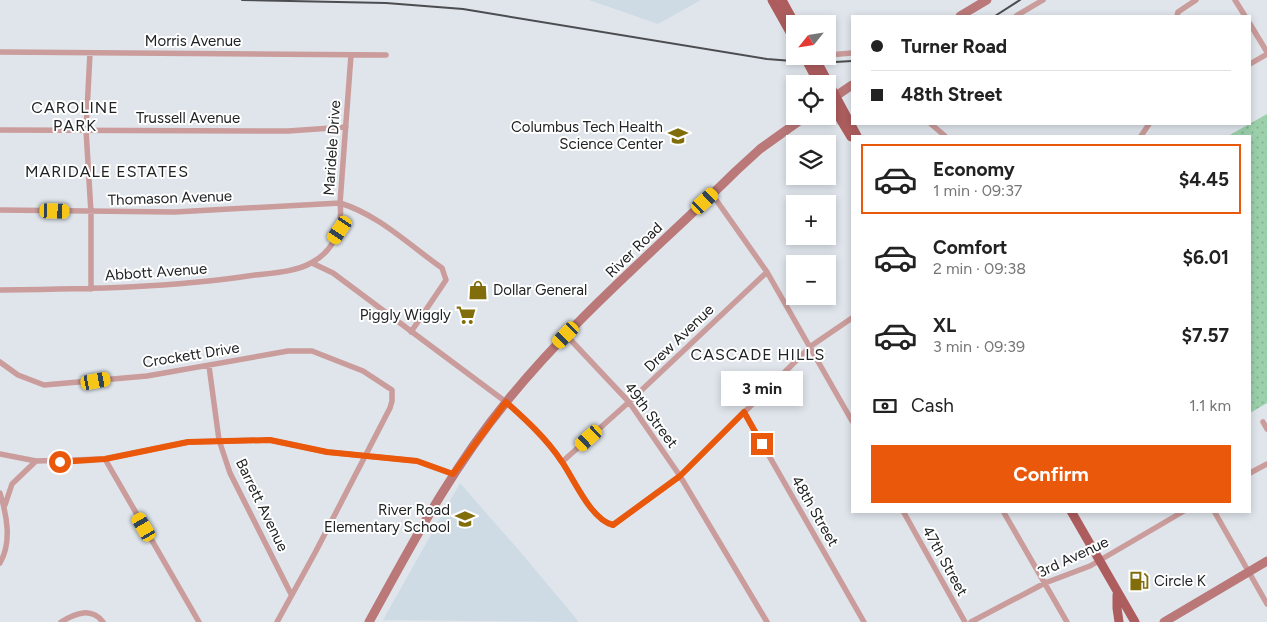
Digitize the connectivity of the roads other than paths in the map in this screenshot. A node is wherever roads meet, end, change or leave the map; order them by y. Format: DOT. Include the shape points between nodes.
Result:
graph roads {
  1 [pos="772,0"];
  2 [pos="782,0"];
  3 [pos="987,0"];
  4 [pos="1043,0"];
  5 [pos="1196,0"];
  6 [pos="1235,0"];
  7 [pos="790,15"];
  8 [pos="962,15"];
  9 [pos="1018,15"];
  10 [pos="1177,15"];
  11 [pos="1244,15"];
  12 [pos="786,25"];
  13 [pos="1251,26"];
  14 [pos="0,52"];
  15 [pos="90,53"];
  16 [pos="851,53"];
  17 [pos="1267,53"];
  18 [pos="351,54"];
  19 [pos="836,54"];
  20 [pos="386,55"];
  21 [pos="1251,63"];
  22 [pos="851,86"];
  23 [pos="836,96"];
  24 [pos="836,108"];
  25 [pos="836,111"];
  26 [pos="793,125"];
  27 [pos="932,125"];
  28 [pos="346,127"];
  29 [pos="0,130"];
  30 [pos="86,130"];
  31 [pos="855,135"];
  32 [pos="944,135"];
  33 [pos="851,137"];
  34 [pos="712,194"];
  35 [pos="340,203"];
  36 [pos="0,210"];
  37 [pos="90,213"];
  38 [pos="312,263"];
  39 [pos="766,272"];
  40 [pos="91,289"];
  41 [pos="0,290"];
  42 [pos="851,319"];
  43 [pos="411,332"];
  44 [pos="566,335"];
  45 [pos="811,346"];
  46 [pos="0,362"];
  47 [pos="208,366"];
  48 [pos="506,402"];
  49 [pos="629,402"];
  50 [pos="744,412"];
  51 [pos="851,419"];
  52 [pos="1262,422"];
  53 [pos="1267,430"];
  54 [pos="219,440"];
  55 [pos="0,454"];
  56 [pos="366,455"];
  57 [pos="105,459"];
  58 [pos="36,461"];
  59 [pos="562,462"];
  60 [pos="1267,464"];
  61 [pos="1251,473"];
  62 [pos="453,474"];
  63 [pos="680,476"];
  64 [pos="0,493"];
  65 [pos="5,508"];
  66 [pos="904,513"];
  67 [pos="1004,513"];
  68 [pos="1072,513"];
  69 [pos="1181,513"];
  70 [pos="1215,513"];
  71 [pos="1100,561"];
  72 [pos="1267,561"];
  73 [pos="0,563"];
  74 [pos="1248,570"];
  75 [pos="1044,583"];
  76 [pos="291,594"];
  77 [pos="1117,594"];
  78 [pos="1118,604"];
  79 [pos="1267,604"];
  80 [pos="373,621"];
  81 [pos="61,622"];
  82 [pos="103,622"];
  83 [pos="199,622"];
  84 [pos="277,622"];
  85 [pos="767,622"];
  86 [pos="864,622"];
  87 [pos="965,622"];
  88 [pos="971,622"];
  89 [pos="1067,622"];
  90 [pos="1119,622"];
  91 [pos="1124,622"];
  92 [pos="1135,622"];
  93 [pos="1164,622"];
  1 -- 12 [label="main road"];
  2 -- 7 [label="main road"];
  3 -- 8 [label="main road"];
  4 -- 9 [label="street"];
  5 -- 10 [label="street"];
  6 -- 11 [label="street"];
  13 -- 17 [label="street"];
  14 -- 15 [label="street, Morris Avenue"];
  15 -- 18 [label="street, Morris Avenue"];
  15 -- 30 [label="street"];
  16 -- 19 [label="street"];
  17 -- 21 [label="street"];
  18 -- 20 [label="street, Morris Avenue"];
  18 -- 28 [label="street, Maridele Drive"];
  22 -- 23 [label="main road"];
  24 -- 31 [label="main road"];
  25 -- 33 [label="main road"];
  26 -- 34 [label="main road, River Road" via="760,149"];
  27 -- 32 [label="street"];
  28 -- 30 [label="street, Trussell Avenue" via="288,131"];
  28 -- 35 [label="street, Maridele Drive"];
  29 -- 30 [label="street, Trussell Avenue"];
  30 -- 37 [label="street"];
  34 -- 39 [label="street"];
  34 -- 44 [label="main road, River Road"];
  35 -- 37 [label="street, Thomason Avenue"];
  35 -- 38 [label="street, Maridele Drive" via="340,230 324,254"];
  35 -- 43 [label="street" via="366,214 442,268 446,280"];
  36 -- 37 [label="street, Thomason Avenue"];
  37 -- 40 [label="street"];
  38 -- 40 [label="street, Abbott Avenue" via="220,281"];
  38 -- 43 [label="street" via="333,273"];
  39 -- 45 [label="street"];
  39 -- 49 [label="street, Drew Avenue"];
  40 -- 41 [label="street, Abbott Avenue"];
  42 -- 45 [label="street"];
  43 -- 48 [label="street"];
  44 -- 48 [label="main road, River Road"];
  44 -- 49 [label="street, 49th Street"];
  45 -- 50 [label="street"];
  45 -- 51 [label="street"];
  46 -- 47 [label="street, Crockett Drive" via="18,375 44,385 147,376"];
  47 -- 54 [label="street, Barrett Avenue"];
  47 -- 56 [label="street, Crockett Drive" via="312,351 345,362 392,390 392,401"];
  48 -- 59 [label="street" via="532,426"];
  48 -- 62 [label="main road, River Road"];
  49 -- 59 [label="street, Drew Avenue"];
  49 -- 63 [label="street, 49th Street"];
  50 -- 63 [label="street"];
  50 -- 86 [label="street, 48th Street"];
  52 -- 53 [label="street"];
  54 -- 56 [label="street" via="270,440 327,452"];
  54 -- 57 [label="street" via="188,442"];
  54 -- 76 [label="street, Barrett Avenue" via="230,473"];
  55 -- 58 [label="street"];
  56 -- 62 [label="street" via="417,461"];
  56 -- 76 [label="street"];
  57 -- 58 [label="street"];
  57 -- 83 [label="street"];
  58 -- 65 [label="street" via="12,484"];
  59 -- 63 [label="street" via="599,517 613,525"];
  60 -- 61 [label="street"];
  62 -- 80 [label="main road, River Road" via="421,526"];
  63 -- 85 [label="street, 49th Street"];
  64 -- 65 [label="street"];
  65 -- 73 [label="street" via="8,531 6,553"];
  66 -- 87 [label="street, 47th Street"];
  67 -- 75 [label="street"];
  68 -- 71 [label="main road"];
  69 -- 71 [label="street, 3rd Avenue"];
  70 -- 74 [label="street"];
  71 -- 75 [label="street, 3rd Avenue"];
  71 -- 77 [label="main road"];
  72 -- 74 [label="main road"];
  74 -- 79 [label="street"];
  74 -- 93 [label="main road"];
  75 -- 88 [label="street, 3rd Avenue"];
  75 -- 89 [label="street"];
  76 -- 84 [label="street"];
  77 -- 78 [label="main road"];
  77 -- 92 [label="main road"];
  78 -- 90 [label="main road"];
  78 -- 91 [label="main road"];
  81 -- 82 [label="street" via="82,612 99,616"];
}
